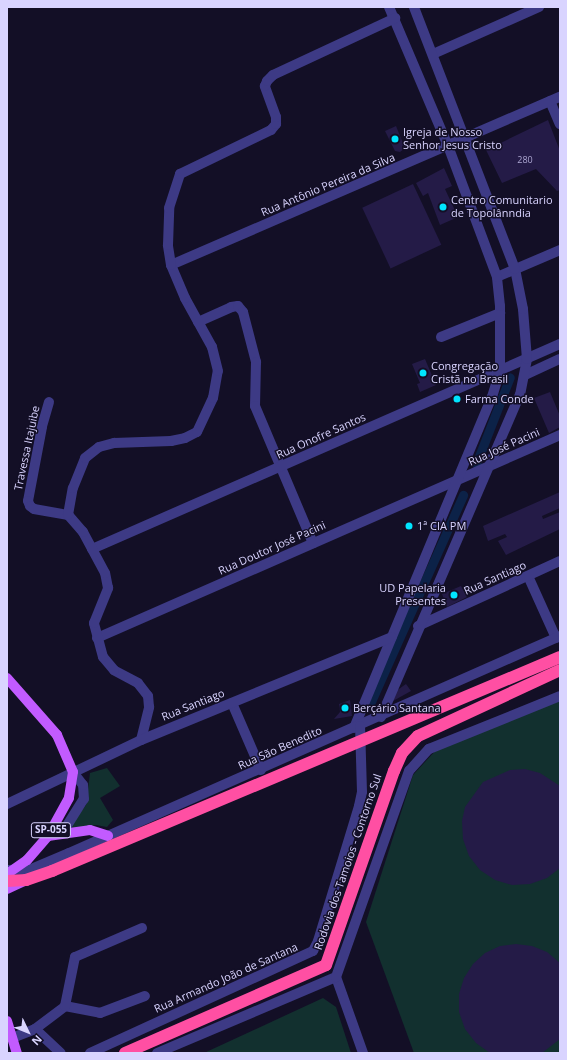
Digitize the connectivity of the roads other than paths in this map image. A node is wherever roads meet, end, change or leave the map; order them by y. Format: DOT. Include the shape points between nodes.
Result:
graph roads {
  1 [pos="390,7"];
  2 [pos="414,7"];
  3 [pos="539,7"];
  4 [pos="395,18"];
  5 [pos="433,54"];
  6 [pos="560,97"];
  7 [pos="550,101"];
  8 [pos="560,124"];
  9 [pos="466,139"];
  10 [pos="448,146"];
  11 [pos="560,250"];
  12 [pos="171,265"];
  13 [pos="515,269"];
  14 [pos="497,277"];
  15 [pos="500,313"];
  16 [pos="198,322"];
  17 [pos="440,337"];
  18 [pos="560,344"];
  19 [pos="527,359"];
  20 [pos="560,359"];
  21 [pos="500,371"];
  22 [pos="525,375"];
  23 [pos="49,402"];
  24 [pos="560,434"];
  25 [pos="282,466"];
  26 [pos="486,467"];
  27 [pos="457,481"];
  28 [pos="68,515"];
  29 [pos="313,543"];
  30 [pos="92,549"];
  31 [pos="560,561"];
  32 [pos="528,576"];
  33 [pos="418,626"];
  34 [pos="392,637"];
  35 [pos="558,637"];
  36 [pos="97,638"];
  37 [pos="560,657"];
  38 [pos="560,670"];
  39 [pos="7,678"];
  40 [pos="560,696"];
  41 [pos="232,703"];
  42 [pos="381,717"];
  43 [pos="357,727"];
  44 [pos="141,740"];
  45 [pos="261,770"];
  46 [pos="72,772"];
  47 [pos="7,804"];
  48 [pos="63,832"];
  49 [pos="48,836"];
  50 [pos="108,836"];
  51 [pos="8,874"];
  52 [pos="26,880"];
  53 [pos="7,889"];
  54 [pos="142,928"];
  55 [pos="336,977"];
  56 [pos="145,996"];
  57 [pos="64,1006"];
  58 [pos="7,1021"];
  59 [pos="35,1029"];
  60 [pos="12,1038"];
  61 [pos="17,1053"];
  62 [pos="61,1053"];
  63 [pos="90,1053"];
  64 [pos="125,1053"];
  65 [pos="157,1053"];
  66 [pos="363,1053"];
  1 -- 4 [label="street"];
  2 -- 5 [label="street"];
  3 -- 5 [label="street"];
  4 -- 10 [label="street"];
  4 -- 12 [label="street" via="273,75 265,86 276,117 276,124 271,130 180,174 169,208 168,245"];
  5 -- 9 [label="street"];
  6 -- 7 [label="street, Rua Antônio Pereira da Silva"];
  7 -- 8 [label="street"];
  7 -- 9 [label="street, Rua Antônio Pereira da Silva"];
  9 -- 10 [label="street, Rua Antônio Pereira da Silva"];
  9 -- 13 [label="street"];
  10 -- 12 [label="street, Rua Antônio Pereira da Silva"];
  10 -- 14 [label="street"];
  11 -- 13 [label="street"];
  12 -- 16 [label="street"];
  13 -- 14 [label="street"];
  13 -- 19 [label="street" via="523,309"];
  14 -- 15 [label="street"];
  15 -- 17 [label="street"];
  15 -- 21 [label="street"];
  16 -- 25 [label="street" via="231,307 238,306 243,312 256,362 255,406"];
  16 -- 28 [label="street" via="212,347 218,371 213,398 197,432 171,441 114,443 99,447 85,458 73,488"];
  18 -- 19 [label="street, Rua Onofre Santos"];
  19 -- 21 [label="street, Rua Onofre Santos"];
  19 -- 22 [label="street"];
  20 -- 22 [label="street"];
  21 -- 25 [label="street, Rua Onofre Santos"];
  21 -- 27 [label="street" via="492,397"];
  22 -- 26 [label="street" via="520,395"];
  23 -- 28 [label="street, Travessa Itajuibe" via="28,501 34,509"];
  24 -- 26 [label="street, Rua José Pacini"];
  25 -- 29 [label="street"];
  25 -- 30 [label="street, Rua Onofre Santos"];
  26 -- 27 [label="street, Rua José Pacini"];
  26 -- 33 [label="street"];
  27 -- 29 [label="street, Rua Doutor José Pacini"];
  27 -- 34 [label="street"];
  28 -- 30 [label="street" via="84,532"];
  29 -- 36 [label="street, Rua Doutor José Pacini"];
  30 -- 36 [label="street" via="105,573 108,588 94,623"];
  31 -- 32 [label="street, Rua Santiago"];
  32 -- 33 [label="street, Rua Santiago"];
  32 -- 35 [label="street"];
  33 -- 42 [label="street"];
  34 -- 41 [label="street, Rua Santiago"];
  34 -- 43 [label="street"];
  35 -- 42 [label="street, Rua São Benedito"];
  36 -- 44 [label="street" via="103,657 109,665 138,683 148,696 149,707"];
  37 -- 52 [label="highway"];
  38 -- 64 [label="highway, Rodovia dos Tamoios - Contorno Sul" via="418,736 402,753 326,965"];
  39 -- 46 [label="main road, SP-055" via="56,735"];
  40 -- 55 [label="street" via="429,749 409,771"];
  41 -- 44 [label="street, Rua Santiago"];
  41 -- 45 [label="street"];
  42 -- 43 [label="street, Rua São Benedito"];
  43 -- 45 [label="street, Rua São Benedito"];
  43 -- 63 [label="street, Rua Armando João de Santana" via="362,792 318,941 312,951"];
  44 -- 46 [label="street, Rua Santiago"];
  45 -- 50 [label="street, Rua São Benedito"];
  46 -- 47 [label="street, Rua Santiago"];
  46 -- 48 [label="street" via="83,785 84,799"];
  46 -- 49 [label="main road, SP-055" via="69,798"];
  48 -- 49 [label="main road"];
  48 -- 50 [label="main road" via="90,830"];
  49 -- 51 [label="main road, SP-055" via="27,860"];
  50 -- 51 [label="street, Rua São Benedito" via="31,869"];
  51 -- 52 [label="highway"];
  52 -- 53 [label="main road"];
  54 -- 57 [label="street" via="75,957"];
  55 -- 65 [label="street"];
  55 -- 66 [label="street"];
  56 -- 57 [label="street" via="100,1013"];
  57 -- 59 [label="street"];
  58 -- 60 [label="main road"];
  59 -- 60 [label="street"];
  59 -- 62 [label="street"];
  60 -- 61 [label="main road"];
}
